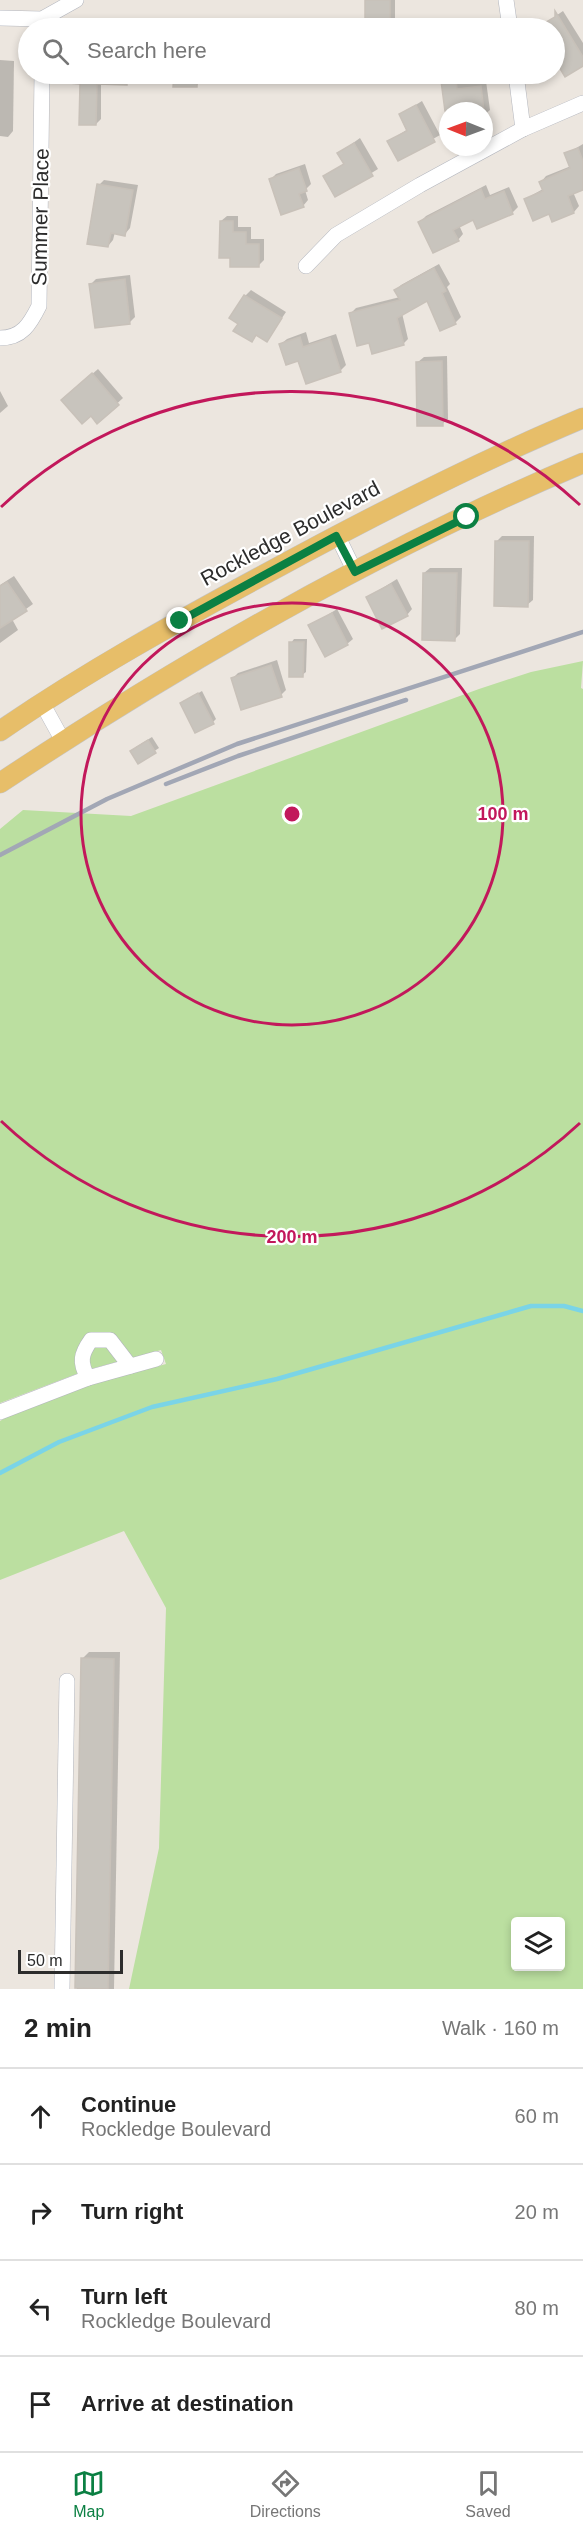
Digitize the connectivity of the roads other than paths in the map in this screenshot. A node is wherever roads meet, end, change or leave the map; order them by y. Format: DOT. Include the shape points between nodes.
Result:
graph roads {
  1 [pos="76,0"];
  2 [pos="506,0"];
  3 [pos="0,18"];
  4 [pos="50,18"];
  5 [pos="509,18"];
  6 [pos="18,21"];
  7 [pos="42,84"];
  8 [pos="517,84"];
  9 [pos="583,103"];
  10 [pos="523,129"];
  11 [pos="306,266"];
  12 [pos="0,338"];
  13 [pos="583,418"];
  14 [pos="583,463"];
  15 [pos="336,536"];
  16 [pos="355,572"];
  17 [pos="42,702"];
  18 [pos="0,731"];
  19 [pos="63,741"];
  20 [pos="0,783"];
  21 [pos="156,1359"];
  22 [pos="130,1366"];
  23 [pos="88,1378"];
  24 [pos="0,1412"];
  25 [pos="67,1681"];
  26 [pos="62,1989"];
  1 -- 4 [label="street"];
  2 -- 5 [label="street"];
  3 -- 6 [label="street"];
  7 -- 12 [label="street, Summer Place" via="39,306 27,328 9,338"];
  8 -- 10 [label="street"];
  9 -- 10 [label="street"];
  10 -- 11 [label="street" via="336,235"];
  13 -- 15 [label="main road, Rockledge Boulevard" via="470,467"];
  14 -- 16 [label="main road"];
  15 -- 16 [label="street"];
  15 -- 17 [label="main road, Rockledge Boulevard" via="206,605"];
  16 -- 19 [label="main road"];
  17 -- 18 [label="main road, Rockledge Boulevard"];
  17 -- 19 [label="street"];
  19 -- 20 [label="main road"];
  21 -- 22 [label="street"];
  22 -- 23 [label="street"];
  22 -- 23 [label="street" via="110,1340 91,1340 81,1354"];
  23 -- 24 [label="street"];
  25 -- 26 [label="street"];
}
